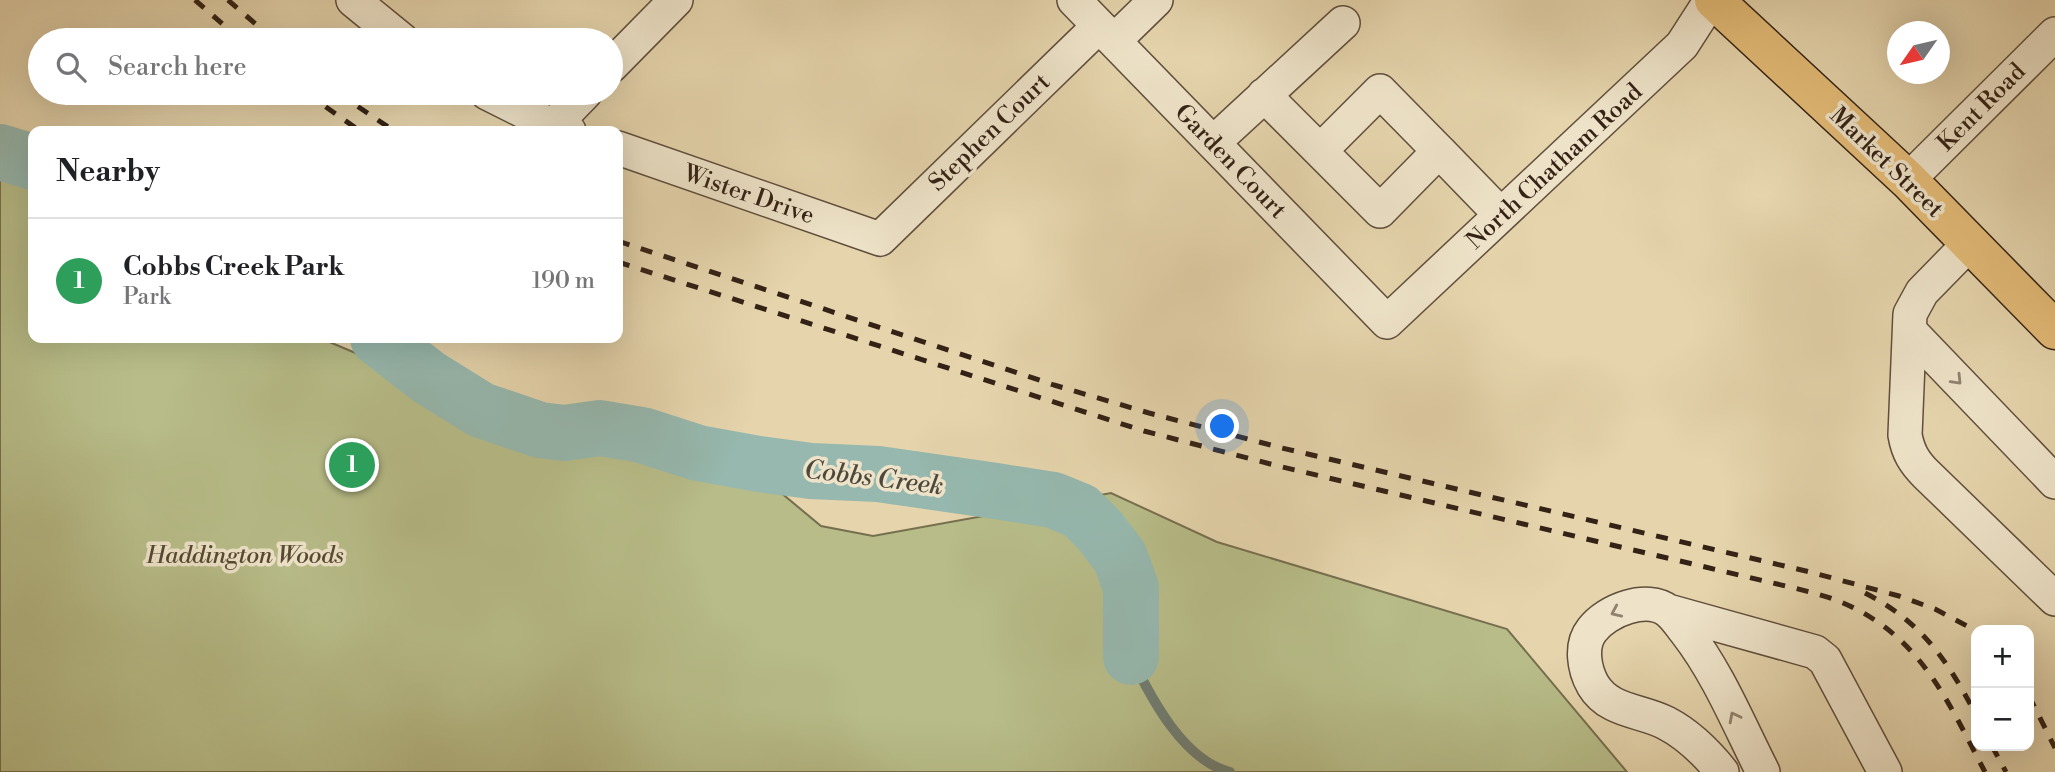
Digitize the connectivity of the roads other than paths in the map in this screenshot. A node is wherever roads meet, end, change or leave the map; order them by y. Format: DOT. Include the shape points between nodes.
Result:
graph roads {
  1 [pos="353,0"];
  2 [pos="676,0"];
  3 [pos="1074,0"];
  4 [pos="1156,0"];
  5 [pos="1712,0"];
  6 [pos="1343,23"];
  7 [pos="387,28"];
  8 [pos="1107,33"];
  9 [pos="2051,47"];
  10 [pos="623,54"];
  11 [pos="1265,95"];
  12 [pos="512,105"];
  13 [pos="577,105"];
  14 [pos="557,126"];
  15 [pos="562,126"];
  16 [pos="1213,143"];
  17 [pos="623,150"];
  18 [pos="1439,150"];
  19 [pos="1320,151"];
  20 [pos="1908,180"];
  21 [pos="1502,215"];
  22 [pos="880,239"];
  23 [pos="1970,243"];
  24 [pos="1387,322"];
  25 [pos="2055,330"];
  26 [pos="1910,331"];
  27 [pos="2055,482"];
  28 [pos="2045,590"];
  29 [pos="1668,611"];
  30 [pos="2055,618"];
  31 [pos="1722,772"];
  32 [pos="1763,772"];
  33 [pos="1885,772"];
  1 -- 7 [label="street"];
  2 -- 10 [label="street"];
  3 -- 8 [label="street, Garden Court"];
  4 -- 8 [label="street, Stephen Court"];
  5 -- 20 [label="main road, Market Street"];
  5 -- 21 [label="street, North Chatham Road" via="1682,45"];
  6 -- 11 [label="street"];
  8 -- 16 [label="street, Garden Court"];
  8 -- 22 [label="street, Stephen Court"];
  9 -- 20 [label="street, Kent Road"];
  11 -- 16 [label="street"];
  11 -- 19 [label="street"];
  12 -- 14 [label="street"];
  13 -- 15 [label="street"];
  16 -- 24 [label="street, Garden Court"];
  17 -- 22 [label="street, Wister Drive"];
  18 -- 19 [label="street" via="1380,91"];
  18 -- 19 [label="street" via="1380,211"];
  18 -- 21 [label="street"];
  20 -- 23 [label="main road, Market Street"];
  21 -- 24 [label="street, North Chatham Road"];
  23 -- 25 [label="main road, Market Street"];
  23 -- 26 [label="street" via="1913,305"];
  26 -- 27 [label="street, one-way"];
  26 -- 28 [label="street" via="1905,435 1912,459"];
  28 -- 30 [label="street"];
  29 -- 31 [label="street, one-way" via="1640,605 1605,617 1586,641 1586,668 1601,696 1613,706 1669,725 1705,751"];
  32 -- 29 [label="street, one-way" via="1706,661"];
  29 -- 33 [label="street" via="1815,652 1825,660"];
}
